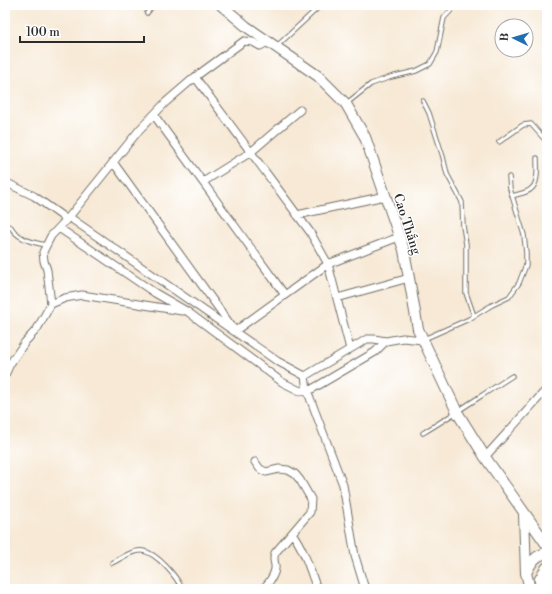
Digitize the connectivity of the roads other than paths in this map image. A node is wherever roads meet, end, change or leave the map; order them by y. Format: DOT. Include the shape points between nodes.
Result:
graph roads {
  1 [pos="153,5"];
  2 [pos="221,5"];
  3 [pos="321,5"];
  4 [pos="456,5"];
  5 [pos="147,13"];
  6 [pos="272,44"];
  7 [pos="195,77"];
  8 [pos="423,101"];
  9 [pos="346,104"];
  10 [pos="300,110"];
  11 [pos="154,115"];
  12 [pos="499,142"];
  13 [pos="547,142"];
  14 [pos="250,152"];
  15 [pos="537,158"];
  16 [pos="113,162"];
  17 [pos="509,177"];
  18 [pos="5,182"];
  19 [pos="203,182"];
  20 [pos="385,196"];
  21 [pos="512,196"];
  22 [pos="297,215"];
  23 [pos="68,218"];
  24 [pos="5,225"];
  25 [pos="59,228"];
  26 [pos="399,237"];
  27 [pos="46,245"];
  28 [pos="328,264"];
  29 [pos="409,278"];
  30 [pos="285,295"];
  31 [pos="337,298"];
  32 [pos="51,304"];
  33 [pos="188,312"];
  34 [pos="474,316"];
  35 [pos="235,331"];
  36 [pos="423,340"];
  37 [pos="386,341"];
  38 [pos="350,349"];
  39 [pos="5,376"];
  40 [pos="305,376"];
  41 [pos="512,376"];
  42 [pos="306,390"];
  43 [pos="547,391"];
  44 [pos="457,412"];
  45 [pos="423,434"];
  46 [pos="485,457"];
  47 [pos="255,462"];
  48 [pos="524,514"];
  49 [pos="292,533"];
  50 [pos="547,546"];
  51 [pos="547,553"];
  52 [pos="112,564"];
  53 [pos="547,568"];
  54 [pos="526,573"];
  55 [pos="182,589"];
  56 [pos="262,589"];
  57 [pos="317,589"];
  58 [pos="365,589"];
  59 [pos="530,589"];
  60 [pos="542,589"];
  1 -- 5 [label="lane"];
  2 -- 6 [label="main road, Cao Thắng"];
  3 -- 6 [label="lane"];
  4 -- 9 [label="lane" via="444,18 437,52 430,64 416,71 391,76 371,84"];
  6 -- 7 [label="street" via="260,46 244,41"];
  6 -- 9 [label="main road, Cao Thắng" via="318,76"];
  7 -- 11 [label="street"];
  7 -- 14 [label="street"];
  8 -- 34 [label="lane" via="447,174 462,202 466,244 466,293"];
  9 -- 20 [label="main road, Cao Thắng" via="365,137"];
  10 -- 14 [label="street"];
  11 -- 16 [label="street"];
  11 -- 19 [label="street"];
  12 -- 13 [label="lane" via="523,125 531,124"];
  14 -- 19 [label="street"];
  14 -- 22 [label="street"];
  15 -- 21 [label="lane" via="536,183 530,190"];
  16 -- 23 [label="street"];
  16 -- 35 [label="street"];
  17 -- 21 [label="lane"];
  18 -- 23 [label="street" via="34,196"];
  19 -- 30 [label="street"];
  20 -- 22 [label="street"];
  20 -- 26 [label="main road, Cao Thắng"];
  21 -- 34 [label="lane" via="524,235 526,265 509,297"];
  22 -- 28 [label="street"];
  23 -- 25 [label="street"];
  23 -- 35 [label="street"];
  24 -- 27 [label="lane" via="30,242"];
  25 -- 27 [label="street"];
  25 -- 33 [label="street" via="155,293"];
  26 -- 28 [label="street"];
  26 -- 29 [label="main road, Cao Thắng"];
  27 -- 32 [label="street" via="43,252"];
  28 -- 30 [label="street"];
  28 -- 31 [label="street"];
  29 -- 31 [label="street"];
  29 -- 36 [label="main road, Cao Thắng" via="418,329"];
  30 -- 35 [label="street"];
  31 -- 38 [label="street"];
  32 -- 33 [label="street" via="82,295"];
  32 -- 39 [label="street" via="38,329 25,342"];
  33 -- 42 [label="street" via="282,382 300,391"];
  34 -- 36 [label="lane"];
  35 -- 40 [label="street" via="277,361"];
  36 -- 37 [label="street" via="403,338"];
  36 -- 44 [label="main road, Cao Thắng"];
  37 -- 38 [label="street" via="367,339"];
  37 -- 42 [label="street" via="376,352"];
  38 -- 40 [label="street"];
  40 -- 42 [label="street"];
  41 -- 44 [label="lane"];
  42 -- 58 [label="street" via="343,485 355,556"];
  43 -- 46 [label="street"];
  44 -- 45 [label="lane"];
  44 -- 46 [label="main road, Cao Thắng"];
  46 -- 48 [label="main road, Cao Thắng"];
  47 -- 49 [label="street" via="266,472 288,470 295,474 305,487 311,499 310,512"];
  48 -- 50 [label="main road, Cao Thắng"];
  48 -- 54 [label="main road"];
  49 -- 56 [label="street" via="275,553 275,570"];
  49 -- 57 [label="street" via="299,542"];
  51 -- 54 [label="main road" via="539,555"];
  52 -- 55 [label="lane" via="135,551 144,551 157,558 172,572"];
  53 -- 60 [label="main road" via="540,580"];
  54 -- 59 [label="main road"];
}
